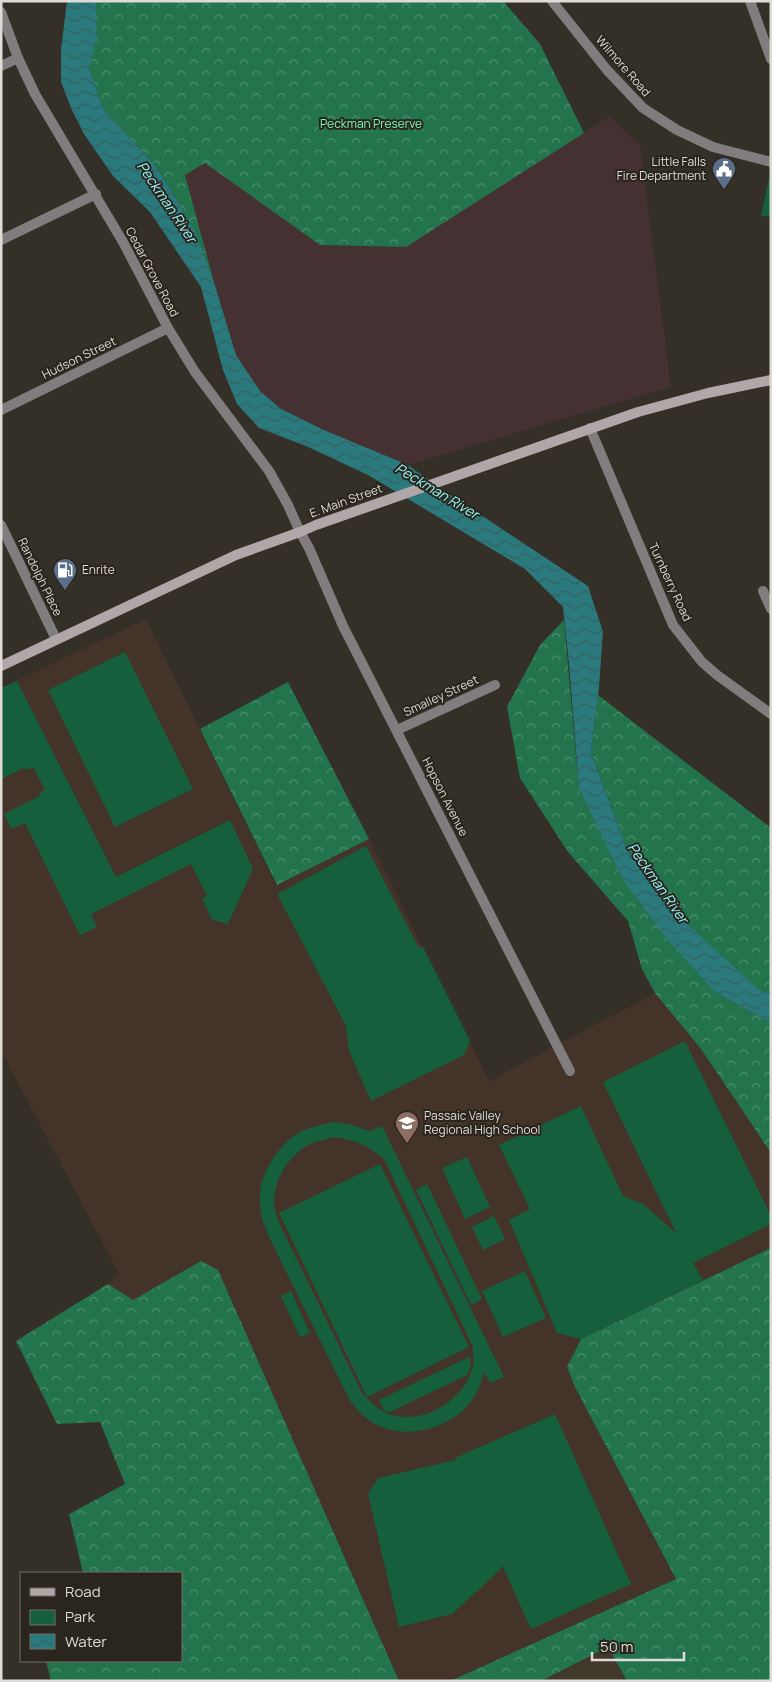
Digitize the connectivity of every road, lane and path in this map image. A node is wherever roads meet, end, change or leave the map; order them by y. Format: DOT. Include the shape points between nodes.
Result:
graph roads {
  1 [pos="552,1"];
  2 [pos="750,1"];
  3 [pos="1,12"];
  4 [pos="767,35"];
  5 [pos="18,58"];
  6 [pos="771,59"];
  7 [pos="1,66"];
  8 [pos="771,162"];
  9 [pos="96,194"];
  10 [pos="1,240"];
  11 [pos="168,328"];
  12 [pos="771,380"];
  13 [pos="1,410"];
  14 [pos="590,428"];
  15 [pos="1,525"];
  16 [pos="300,532"];
  17 [pos="763,591"];
  18 [pos="771,609"];
  19 [pos="56,639"];
  20 [pos="1,666"];
  21 [pos="495,685"];
  22 [pos="771,714"];
  23 [pos="397,730"];
  24 [pos="570,1071"];
  1 -- 8 [label="street, Wilmore Road" via="607,70 644,108 677,130 713,147"];
  2 -- 4 [label="street"];
  3 -- 5 [label="street, Cedar Grove Road"];
  4 -- 6 [label="street"];
  5 -- 7 [label="street"];
  5 -- 9 [label="street, Cedar Grove Road" via="54,128"];
  9 -- 10 [label="street"];
  9 -- 11 [label="street, Cedar Grove Road"];
  11 -- 13 [label="street, Hudson Street"];
  11 -- 16 [label="street, Cedar Grove Road" via="195,372 269,471"];
  12 -- 14 [label="main road, E. Main Street" via="690,398"];
  14 -- 16 [label="main road, E. Main Street"];
  14 -- 22 [label="street, Turnberry Road" via="674,625 710,668"];
  15 -- 19 [label="street, Randolph Place"];
  16 -- 19 [label="main road, E. Main Street" via="236,555"];
  16 -- 23 [label="street, Hopson Avenue" via="343,626"];
  17 -- 18 [label="street"];
  19 -- 20 [label="main road, E. Main Street"];
  21 -- 23 [label="street, Smalley Street"];
  23 -- 24 [label="street, Hopson Avenue"];
}
